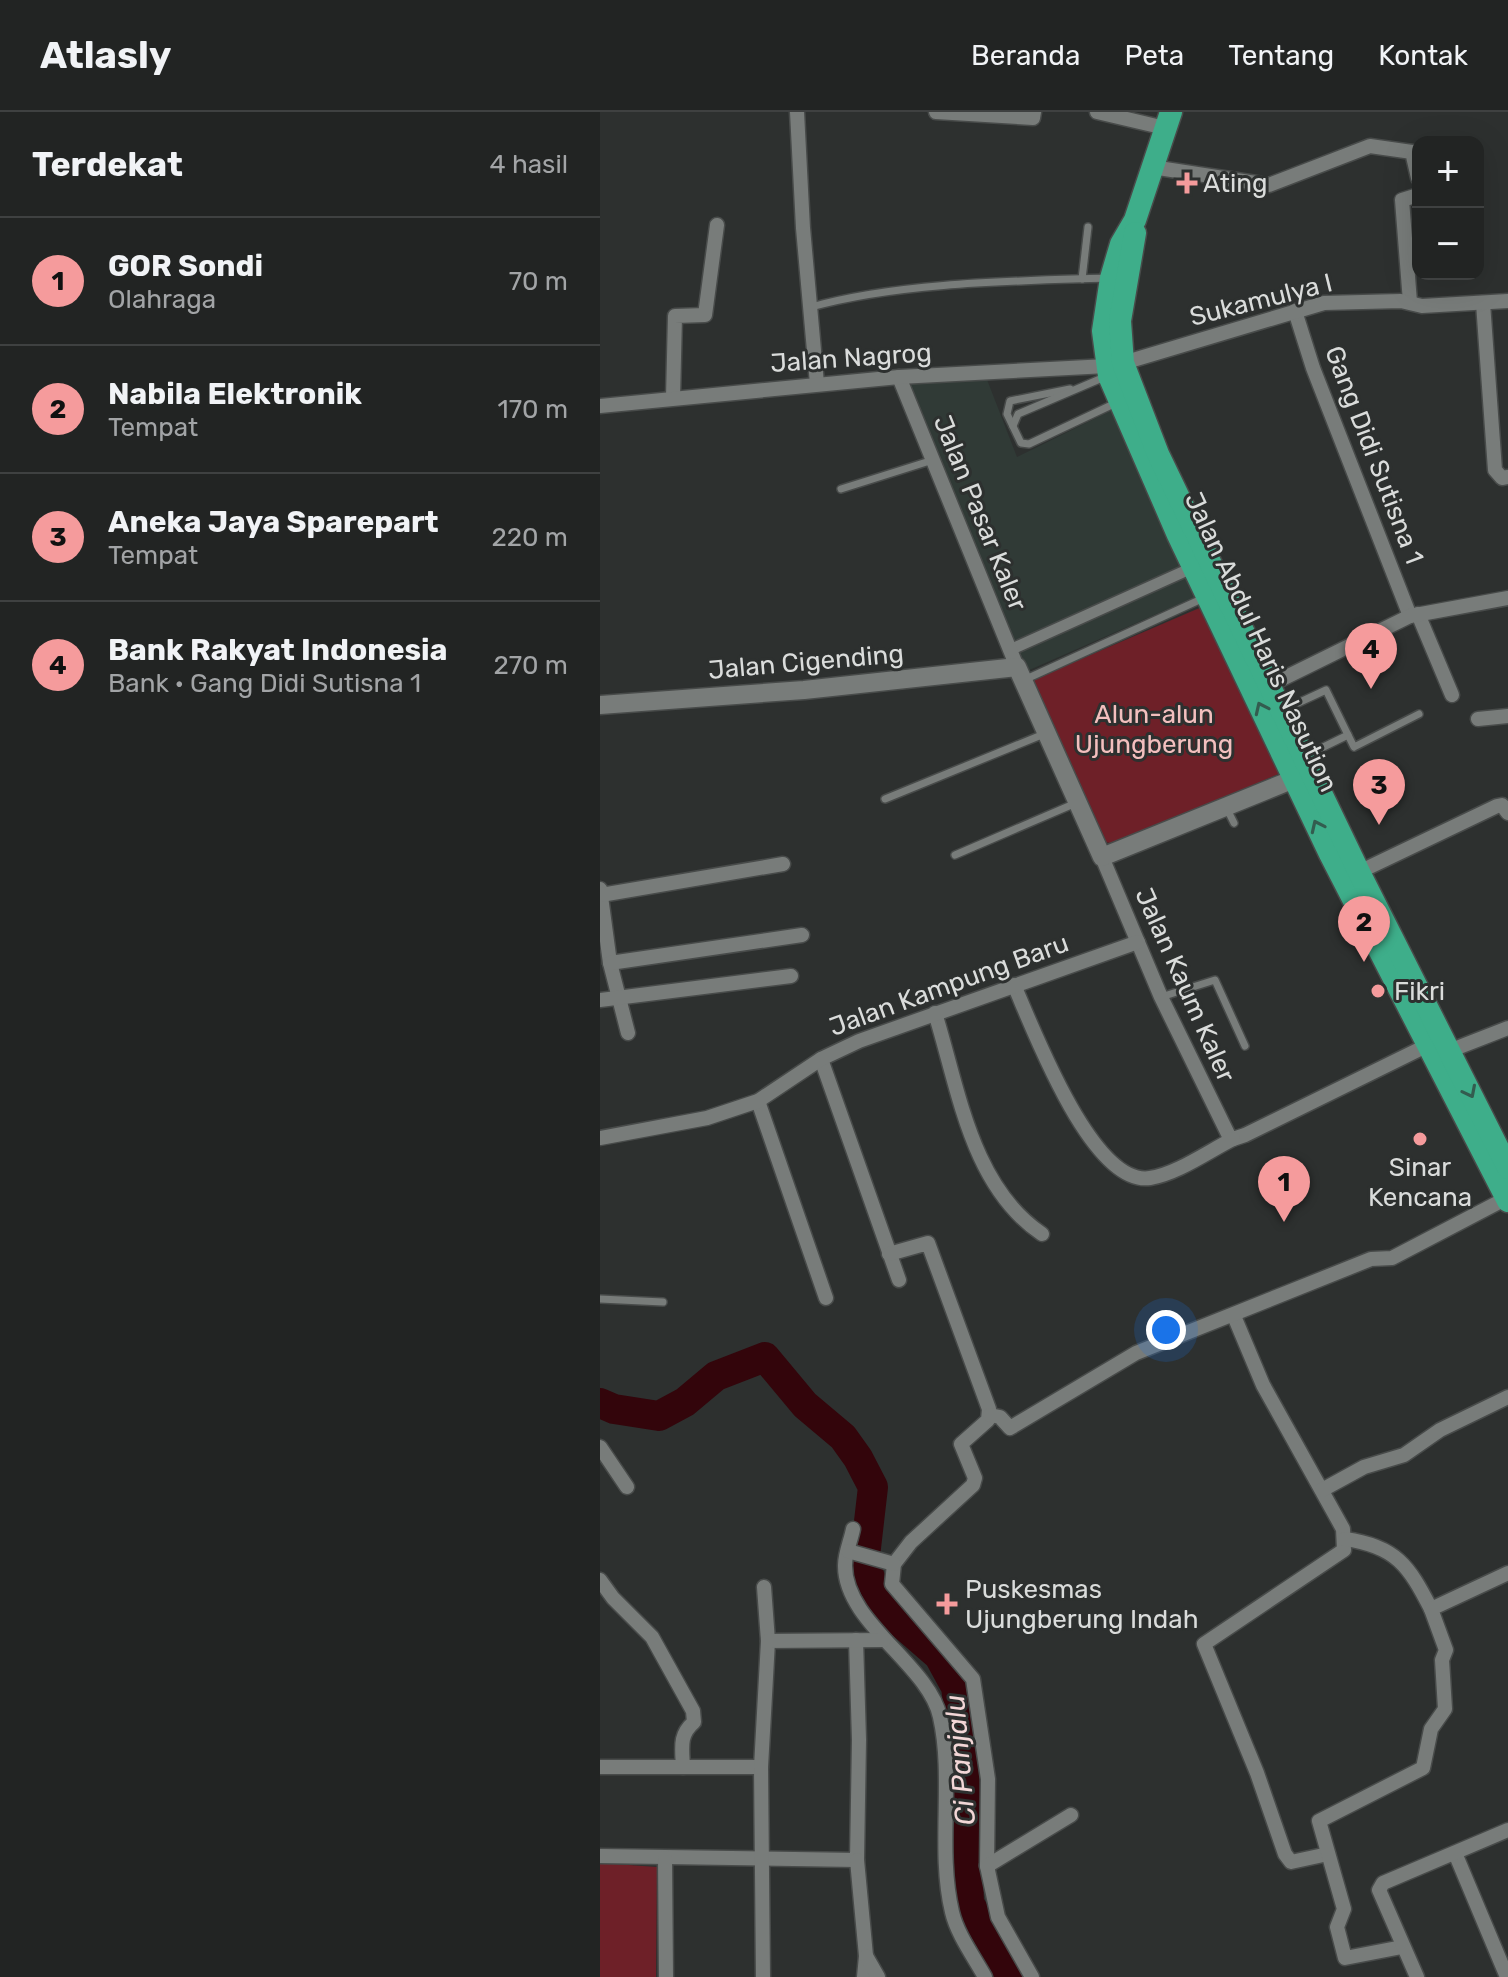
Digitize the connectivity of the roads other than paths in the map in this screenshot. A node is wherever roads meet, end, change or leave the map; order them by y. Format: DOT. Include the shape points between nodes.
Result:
graph roads {
  1 [pos="797,112"];
  2 [pos="936,112"];
  3 [pos="1034,112"];
  4 [pos="1097,112"];
  5 [pos="1168,120"];
  6 [pos="1412,152"];
  7 [pos="1152,167"];
  8 [pos="1412,197"];
  9 [pos="1135,220"];
  10 [pos="717,225"];
  11 [pos="1088,227"];
  12 [pos="1111,278"];
  13 [pos="1082,279"];
  14 [pos="1508,301"];
  15 [pos="1410,302"];
  16 [pos="1483,303"];
  17 [pos="810,307"];
  18 [pos="1295,311"];
  19 [pos="1113,368"];
  20 [pos="899,377"];
  21 [pos="817,384"];
  22 [pos="1070,389"];
  23 [pos="673,398"];
  24 [pos="1120,402"];
  25 [pos="600,406"];
  26 [pos="1013,426"];
  27 [pos="933,460"];
  28 [pos="1508,477"];
  29 [pos="841,489"];
  30 [pos="1194,567"];
  31 [pos="1208,596"];
  32 [pos="1508,598"];
  33 [pos="1414,615"];
  34 [pos="1016,666"];
  35 [pos="1270,685"];
  36 [pos="1452,695"];
  37 [pos="600,705"];
  38 [pos="1282,711"];
  39 [pos="1419,714"];
  40 [pos="1508,716"];
  41 [pos="1478,719"];
  42 [pos="1046,734"];
  43 [pos="1348,735"];
  44 [pos="1303,769"];
  45 [pos="885,799"];
  46 [pos="1076,803"];
  47 [pos="1508,813"];
  48 [pos="955,855"];
  49 [pos="1102,857"];
  50 [pos="783,864"];
  51 [pos="1359,872"];
  52 [pos="600,889"];
  53 [pos="601,895"];
  54 [pos="602,932"];
  55 [pos="802,935"];
  56 [pos="1138,942"];
  57 [pos="610,963"];
  58 [pos="791,976"];
  59 [pos="1014,985"];
  60 [pos="1161,997"];
  61 [pos="619,998"];
  62 [pos="600,1000"];
  63 [pos="935,1013"];
  64 [pos="1508,1028"];
  65 [pos="628,1033"];
  66 [pos="1245,1046"];
  67 [pos="1426,1046"];
  68 [pos="1449,1051"];
  69 [pos="821,1059"];
  70 [pos="758,1101"];
  71 [pos="1229,1136"];
  72 [pos="600,1138"];
  73 [pos="1508,1168"];
  74 [pos="1507,1200"];
  75 [pos="1042,1234"];
  76 [pos="889,1254"];
  77 [pos="899,1280"];
  78 [pos="826,1298"];
  79 [pos="600,1299"];
  80 [pos="663,1302"];
  81 [pos="1234,1316"];
  82 [pos="1508,1397"];
  83 [pos="990,1415"];
  84 [pos="600,1447"];
  85 [pos="627,1487"];
  86 [pos="1322,1490"];
  87 [pos="853,1529"];
  88 [pos="1345,1539"];
  89 [pos="854,1553"];
  90 [pos="888,1562"];
  91 [pos="1508,1573"];
  92 [pos="600,1580"];
  93 [pos="764,1587"];
  94 [pos="1431,1609"];
  95 [pos="856,1640"];
  96 [pos="884,1640"];
  97 [pos="768,1641"];
  98 [pos="600,1767"];
  99 [pos="683,1767"];
  100 [pos="761,1767"];
  101 [pos="1071,1815"];
  102 [pos="1508,1830"];
  103 [pos="1455,1853"];
  104 [pos="1328,1854"];
  105 [pos="600,1856"];
  106 [pos="665,1858"];
  107 [pos="762,1860"];
  108 [pos="857,1860"];
  109 [pos="987,1866"];
  110 [pos="1402,1947"];
  111 [pos="866,1956"];
  112 [pos="666,1977"];
  113 [pos="763,1977"];
  114 [pos="864,1977"];
  115 [pos="878,1977"];
  116 [pos="985,1977"];
  117 [pos="1032,1977"];
  118 [pos="1417,1977"];
  119 [pos="1507,1977"];
  1 -- 17 [label="street"];
  2 -- 3 [label="street" via="1033,118"];
  4 -- 5 [label="street"];
  5 -- 7 [label="highway, Jalan Abdul Haris Nasution"];
  6 -- 7 [label="street" via="1383,145 1269,185"];
  7 -- 9 [label="highway, Jalan Abdul Haris Nasution"];
  8 -- 15 [label="street" via="1402,200"];
  9 -- 12 [label="highway, Jalan Abdul Haris Nasution"];
  9 -- 19 [label="highway, Jalan Abdul Haris Nasution" via="1135,249"];
  10 -- 23 [label="street" via="705,315 675,316"];
  11 -- 13 [label="lane"];
  12 -- 13 [label="lane"];
  12 -- 19 [label="highway, Jalan Abdul Haris Nasution" via="1103,331"];
  13 -- 17 [label="lane" via="848,297"];
  14 -- 16 [label="street, Sukamulya I"];
  15 -- 16 [label="street, Sukamulya I"];
  15 -- 18 [label="street, Sukamulya I" via="1324,303"];
  16 -- 28 [label="street" via="1495,470"];
  17 -- 21 [label="street"];
  18 -- 19 [label="street, Sukamulya I"];
  18 -- 33 [label="street, Gang Didi Sutisna 1" via="1313,368"];
  19 -- 20 [label="street, Jalan Nagrog"];
  19 -- 22 [label="lane"];
  19 -- 24 [label="highway, Jalan Abdul Haris Nasution"];
  19 -- 35 [label="highway, Jalan Abdul Haris Nasution"];
  20 -- 21 [label="street, Jalan Nagrog"];
  20 -- 27 [label="street, Jalan Pasar Kaler"];
  21 -- 23 [label="street, Jalan Nagrog"];
  22 -- 26 [label="lane" via="1018,414"];
  22 -- 26 [label="lane" via="1010,401 1007,414"];
  23 -- 25 [label="street, Jalan Nagrog"];
  24 -- 26 [label="lane" via="1029,444 1021,443"];
  24 -- 30 [label="highway, Jalan Abdul Haris Nasution"];
  27 -- 29 [label="lane"];
  27 -- 34 [label="street, Jalan Pasar Kaler"];
  30 -- 31 [label="highway, Jalan Abdul Haris Nasution"];
  30 -- 34 [label="street"];
  31 -- 34 [label="lane"];
  44 -- 31 [label="highway, Jalan Abdul Haris Nasution, one-way"];
  32 -- 33 [label="street"];
  33 -- 35 [label="street"];
  33 -- 36 [label="street, Gang Didi Sutisna 1"];
  34 -- 37 [label="street, Jalan Cigending" via="804,690"];
  34 -- 42 [label="street"];
  35 -- 38 [label="highway, Jalan Abdul Haris Nasution"];
  38 -- 43 [label="lane" via="1326,690"];
  38 -- 44 [label="highway, Jalan Abdul Haris Nasution"];
  39 -- 43 [label="lane" via="1354,747"];
  40 -- 41 [label="street"];
  42 -- 45 [label="lane"];
  42 -- 46 [label="street"];
  43 -- 44 [label="lane"];
  44 -- 49 [label="street" via="1230,815"];
  44 -- 51 [label="highway, Jalan Abdul Haris Nasution"];
  67 -- 44 [label="highway, Jalan Abdul Haris Nasution, one-way" via="1326,857"];
  46 -- 48 [label="lane"];
  46 -- 49 [label="street"];
  47 -- 51 [label="street" via="1497,806"];
  49 -- 56 [label="street, Jalan Kaum Kaler"];
  50 -- 53 [label="street"];
  51 -- 68 [label="highway, Jalan Abdul Haris Nasution"];
  52 -- 53 [label="street"];
  53 -- 54 [label="street"];
  54 -- 57 [label="street"];
  55 -- 57 [label="street"];
  56 -- 59 [label="street, Jalan Kampung Baru"];
  56 -- 60 [label="street, Jalan Kaum Kaler"];
  57 -- 61 [label="street"];
  58 -- 61 [label="street"];
  59 -- 63 [label="street, Jalan Kampung Baru"];
  59 -- 71 [label="street" via="1065,1098 1105,1158 1130,1175 1150,1178"];
  60 -- 66 [label="lane" via="1215,980"];
  60 -- 71 [label="street, Jalan Kaum Kaler"];
  61 -- 62 [label="street"];
  61 -- 65 [label="street"];
  63 -- 69 [label="street, Jalan Kampung Baru"];
  63 -- 75 [label="street" via="988,1178 1017,1217"];
  64 -- 68 [label="street"];
  67 -- 71 [label="street"];
  67 -- 74 [label="highway, Jalan Abdul Haris Nasution"];
  68 -- 73 [label="highway, Jalan Abdul Haris Nasution, one-way"];
  69 -- 70 [label="street, Jalan Kampung Baru"];
  69 -- 76 [label="street"];
  70 -- 72 [label="street, Jalan Kampung Baru" via="707,1118"];
  70 -- 78 [label="street"];
  74 -- 81 [label="street" via="1392,1258 1371,1259"];
  76 -- 77 [label="street"];
  76 -- 83 [label="street" via="928,1243"];
  79 -- 80 [label="lane"];
  81 -- 83 [label="street" via="1136,1353 1010,1428"];
  81 -- 86 [label="street" via="1263,1385"];
  82 -- 86 [label="street" via="1440,1430 1404,1455 1371,1464"];
  83 -- 90 [label="street" via="961,1444 973,1485"];
  84 -- 85 [label="street"];
  86 -- 88 [label="street"];
  87 -- 89 [label="street"];
  88 -- 94 [label="street" via="1397,1556"];
  88 -- 104 [label="street" via="1344,1550 1321,1569 1204,1644 1285,1854 1291,1862"];
  89 -- 90 [label="street"];
  89 -- 96 [label="street" via="845,1565 849,1585 872,1629"];
  90 -- 109 [label="street" via="892,1584 973,1679 988,1779"];
  91 -- 94 [label="street"];
  92 -- 99 [label="street" via="652,1637 693,1711 694,1722 682,1739"];
  93 -- 97 [label="street"];
  94 -- 104 [label="street" via="1446,1650 1445,1709 1431,1729 1423,1768 1320,1818"];
  95 -- 96 [label="street"];
  95 -- 97 [label="street"];
  95 -- 108 [label="street"];
  96 -- 116 [label="street" via="908,1664 940,1716 946,1882 952,1916"];
  97 -- 100 [label="street"];
  98 -- 99 [label="street"];
  99 -- 100 [label="street"];
  100 -- 107 [label="street"];
  101 -- 109 [label="street"];
  102 -- 103 [label="street"];
  103 -- 110 [label="street" via="1383,1883 1379,1890"];
  103 -- 119 [label="street"];
  104 -- 110 [label="street" via="1344,1909 1337,1927 1345,1958"];
  105 -- 106 [label="street"];
  106 -- 107 [label="street"];
  106 -- 112 [label="street"];
  107 -- 108 [label="street"];
  107 -- 113 [label="street"];
  108 -- 111 [label="street"];
  109 -- 117 [label="street" via="998,1917"];
  110 -- 118 [label="street"];
  111 -- 114 [label="street"];
  111 -- 115 [label="street"];
}
